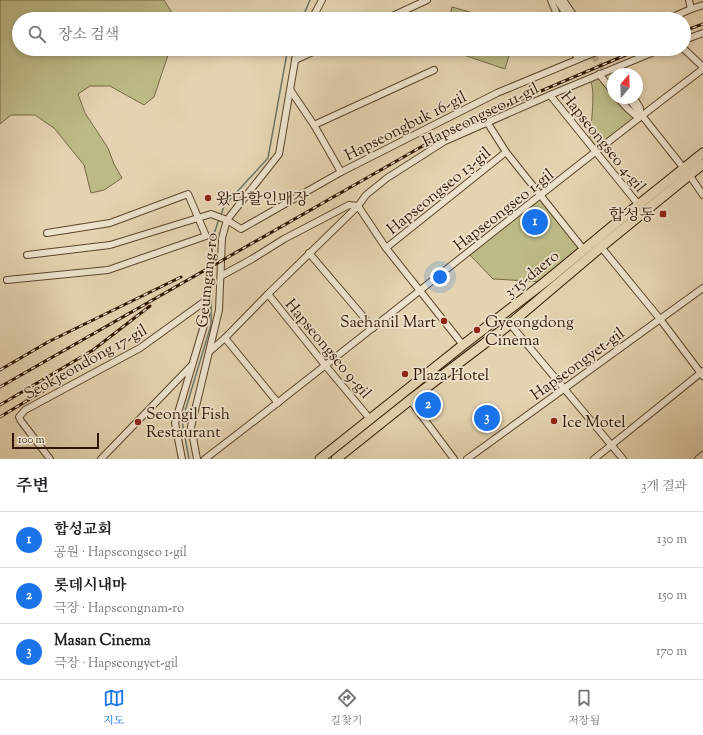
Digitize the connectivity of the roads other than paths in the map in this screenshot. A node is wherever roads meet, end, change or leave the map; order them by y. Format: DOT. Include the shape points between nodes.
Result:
graph roads {
  1 [pos="322,0"];
  2 [pos="427,0"];
  3 [pos="551,0"];
  4 [pos="557,0"];
  5 [pos="563,0"];
  6 [pos="689,0"];
  7 [pos="703,5"];
  8 [pos="691,9"];
  9 [pos="316,12"];
  10 [pos="401,12"];
  11 [pos="556,12"];
  12 [pos="565,12"];
  13 [pos="571,12"];
  14 [pos="684,12"];
  15 [pos="703,33"];
  16 [pos="691,37"];
  17 [pos="295,56"];
  18 [pos="303,56"];
  19 [pos="576,56"];
  20 [pos="585,56"];
  21 [pos="646,56"];
  22 [pos="691,56"];
  23 [pos="578,59"];
  24 [pos="294,60"];
  25 [pos="621,68"];
  26 [pos="703,68"];
  27 [pos="434,70"];
  28 [pos="607,72"];
  29 [pos="599,74"];
  30 [pos="607,84"];
  31 [pos="291,91"];
  32 [pos="550,95"];
  33 [pos="623,104"];
  34 [pos="632,104"];
  35 [pos="638,104"];
  36 [pos="640,114"];
  37 [pos="487,122"];
  38 [pos="314,125"];
  39 [pos="506,152"];
  40 [pos="595,152"];
  41 [pos="703,153"];
  42 [pos="703,164"];
  43 [pos="342,172"];
  44 [pos="687,172"];
  45 [pos="703,195"];
  46 [pos="541,196"];
  47 [pos="638,204"];
  48 [pos="358,206"];
  49 [pos="198,218"];
  50 [pos="226,220"];
  51 [pos="47,233"];
  52 [pos="601,247"];
  53 [pos="386,248"];
  54 [pos="584,250"];
  55 [pos="309,253"];
  56 [pos="27,255"];
  57 [pos="221,276"];
  58 [pos="7,280"];
  59 [pos="703,288"];
  60 [pos="421,291"];
  61 [pos="268,294"];
  62 [pos="660,319"];
  63 [pos="510,324"];
  64 [pos="373,328"];
  65 [pos="225,338"];
  66 [pos="463,345"];
  67 [pos="210,351"];
  68 [pos="192,365"];
  69 [pos="325,365"];
  70 [pos="702,373"];
  71 [pos="564,389"];
  72 [pos="410,400"];
  73 [pos="278,403"];
  74 [pos="370,419"];
  75 [pos="612,445"];
  76 [pos="703,455"];
  77 [pos="50,459"];
  78 [pos="101,459"];
  79 [pos="182,459"];
  80 [pos="196,459"];
  81 [pos="205,459"];
  82 [pos="320,459"];
  83 [pos="336,459"];
  84 [pos="454,459"];
  85 [pos="467,459"];
  86 [pos="594,459"];
  87 [pos="623,459"];
  88 [pos="698,459"];
  1 -- 9 [label="street"];
  2 -- 10 [label="street"];
  3 -- 11 [label="street"];
  4 -- 12 [label="street"];
  5 -- 13 [label="street"];
  6 -- 8 [label="street"];
  7 -- 8 [label="street"];
  8 -- 14 [label="street"];
  15 -- 16 [label="street"];
  17 -- 24 [label="street, Geumgang-ro"];
  18 -- 24 [label="street"];
  19 -- 23 [label="street"];
  20 -- 23 [label="street, Hapseongbuk 16-gil"];
  21 -- 25 [label="street, Hapseongseo 11-gil"];
  22 -- 26 [label="street"];
  23 -- 43 [label="street, Hapseongbuk 16-gil" via="497,93"];
  24 -- 31 [label="street, Geumgang-ro"];
  26 -- 36 [label="street, Hapseongseo 1-gil"];
  27 -- 38 [label="street"];
  28 -- 29 [label="street, Hapseongseo 11-gil"];
  29 -- 30 [label="street"];
  29 -- 32 [label="street, Hapseongseo 11-gil"];
  31 -- 38 [label="street"];
  31 -- 50 [label="street, Geumgang-ro" via="279,154"];
  32 -- 37 [label="street, Hapseongseo 11-gil"];
  32 -- 40 [label="street, Hapseongseo 4-gil"];
  33 -- 36 [label="street" via="635,114"];
  34 -- 36 [label="street"];
  35 -- 36 [label="street"];
  36 -- 40 [label="street, Hapseongseo 1-gil"];
  36 -- 44 [label="street"];
  37 -- 39 [label="street"];
  37 -- 48 [label="street, Hapseongseo 11-gil" via="445,141 387,178 366,195"];
  38 -- 43 [label="street"];
  39 -- 46 [label="street"];
  39 -- 53 [label="street, Hapseongseo 13-gil"];
  40 -- 46 [label="street, Hapseongseo 1-gil"];
  40 -- 47 [label="street, Hapseongseo 4-gil"];
  41 -- 44 [label="main road, 3·15-daero"];
  42 -- 44 [label="main road, 3·15-daero"];
  43 -- 50 [label="street, Hapseongbuk 16-gil" via="241,228"];
  44 -- 45 [label="street"];
  44 -- 47 [label="main road, 3·15-daero"];
  44 -- 52 [label="main road, 3·15-daero"];
  46 -- 54 [label="street"];
  46 -- 60 [label="street, Hapseongseo 1-gil"];
  47 -- 54 [label="main road, 3·15-daero"];
  48 -- 53 [label="street"];
  48 -- 55 [label="street, Hapseongseo 11-gil"];
  48 -- 57 [label="street" via="349,205"];
  49 -- 50 [label="street" via="210,214"];
  49 -- 51 [label="street" via="188,194 110,223"];
  49 -- 56 [label="street" via="110,245"];
  49 -- 58 [label="street" via="206,236 108,270"];
  50 -- 57 [label="street, Geumgang-ro" via="222,238"];
  52 -- 62 [label="street"];
  52 -- 63 [label="main road, 3·15-daero"];
  53 -- 60 [label="street"];
  54 -- 66 [label="main road, 3·15-daero"];
  55 -- 61 [label="street, Hapseongseo 11-gil"];
  55 -- 64 [label="street"];
  57 -- 67 [label="street, Geumgang-ro" via="220,310"];
  59 -- 62 [label="street, Hapseongyet-gil"];
  60 -- 64 [label="street, Hapseongseo 1-gil"];
  60 -- 66 [label="street"];
  61 -- 65 [label="street, Hapseongseo 11-gil"];
  61 -- 69 [label="street, Hapseongseo 9-gil"];
  62 -- 70 [label="street"];
  62 -- 71 [label="street, Hapseongyet-gil"];
  63 -- 71 [label="street"];
  63 -- 72 [label="main road, 3·15-daero"];
  64 -- 69 [label="street, Hapseongseo 1-gil"];
  65 -- 67 [label="street, Hapseongseo 11-gil"];
  65 -- 73 [label="street"];
  66 -- 74 [label="main road, 3·15-daero"];
  67 -- 80 [label="street, Geumgang-ro" via="191,427"];
  68 -- 77 [label="street, Seokjeondong 17-gil" via="205,322 208,299 140,348 24,410 19,417 21,421"];
  68 -- 78 [label="street"];
  68 -- 79 [label="street" via="175,423"];
  69 -- 73 [label="street, Hapseongseo 1-gil"];
  69 -- 74 [label="street, Hapseongseo 9-gil"];
  70 -- 75 [label="street"];
  71 -- 75 [label="street"];
  71 -- 85 [label="street, Hapseongyet-gil"];
  72 -- 83 [label="main road, 3·15-daero"];
  72 -- 84 [label="street"];
  73 -- 81 [label="street, Hapseongseo 1-gil"];
  74 -- 82 [label="main road, 3·15-daero"];
  75 -- 86 [label="street"];
  75 -- 87 [label="street"];
  76 -- 88 [label="street"];
}
